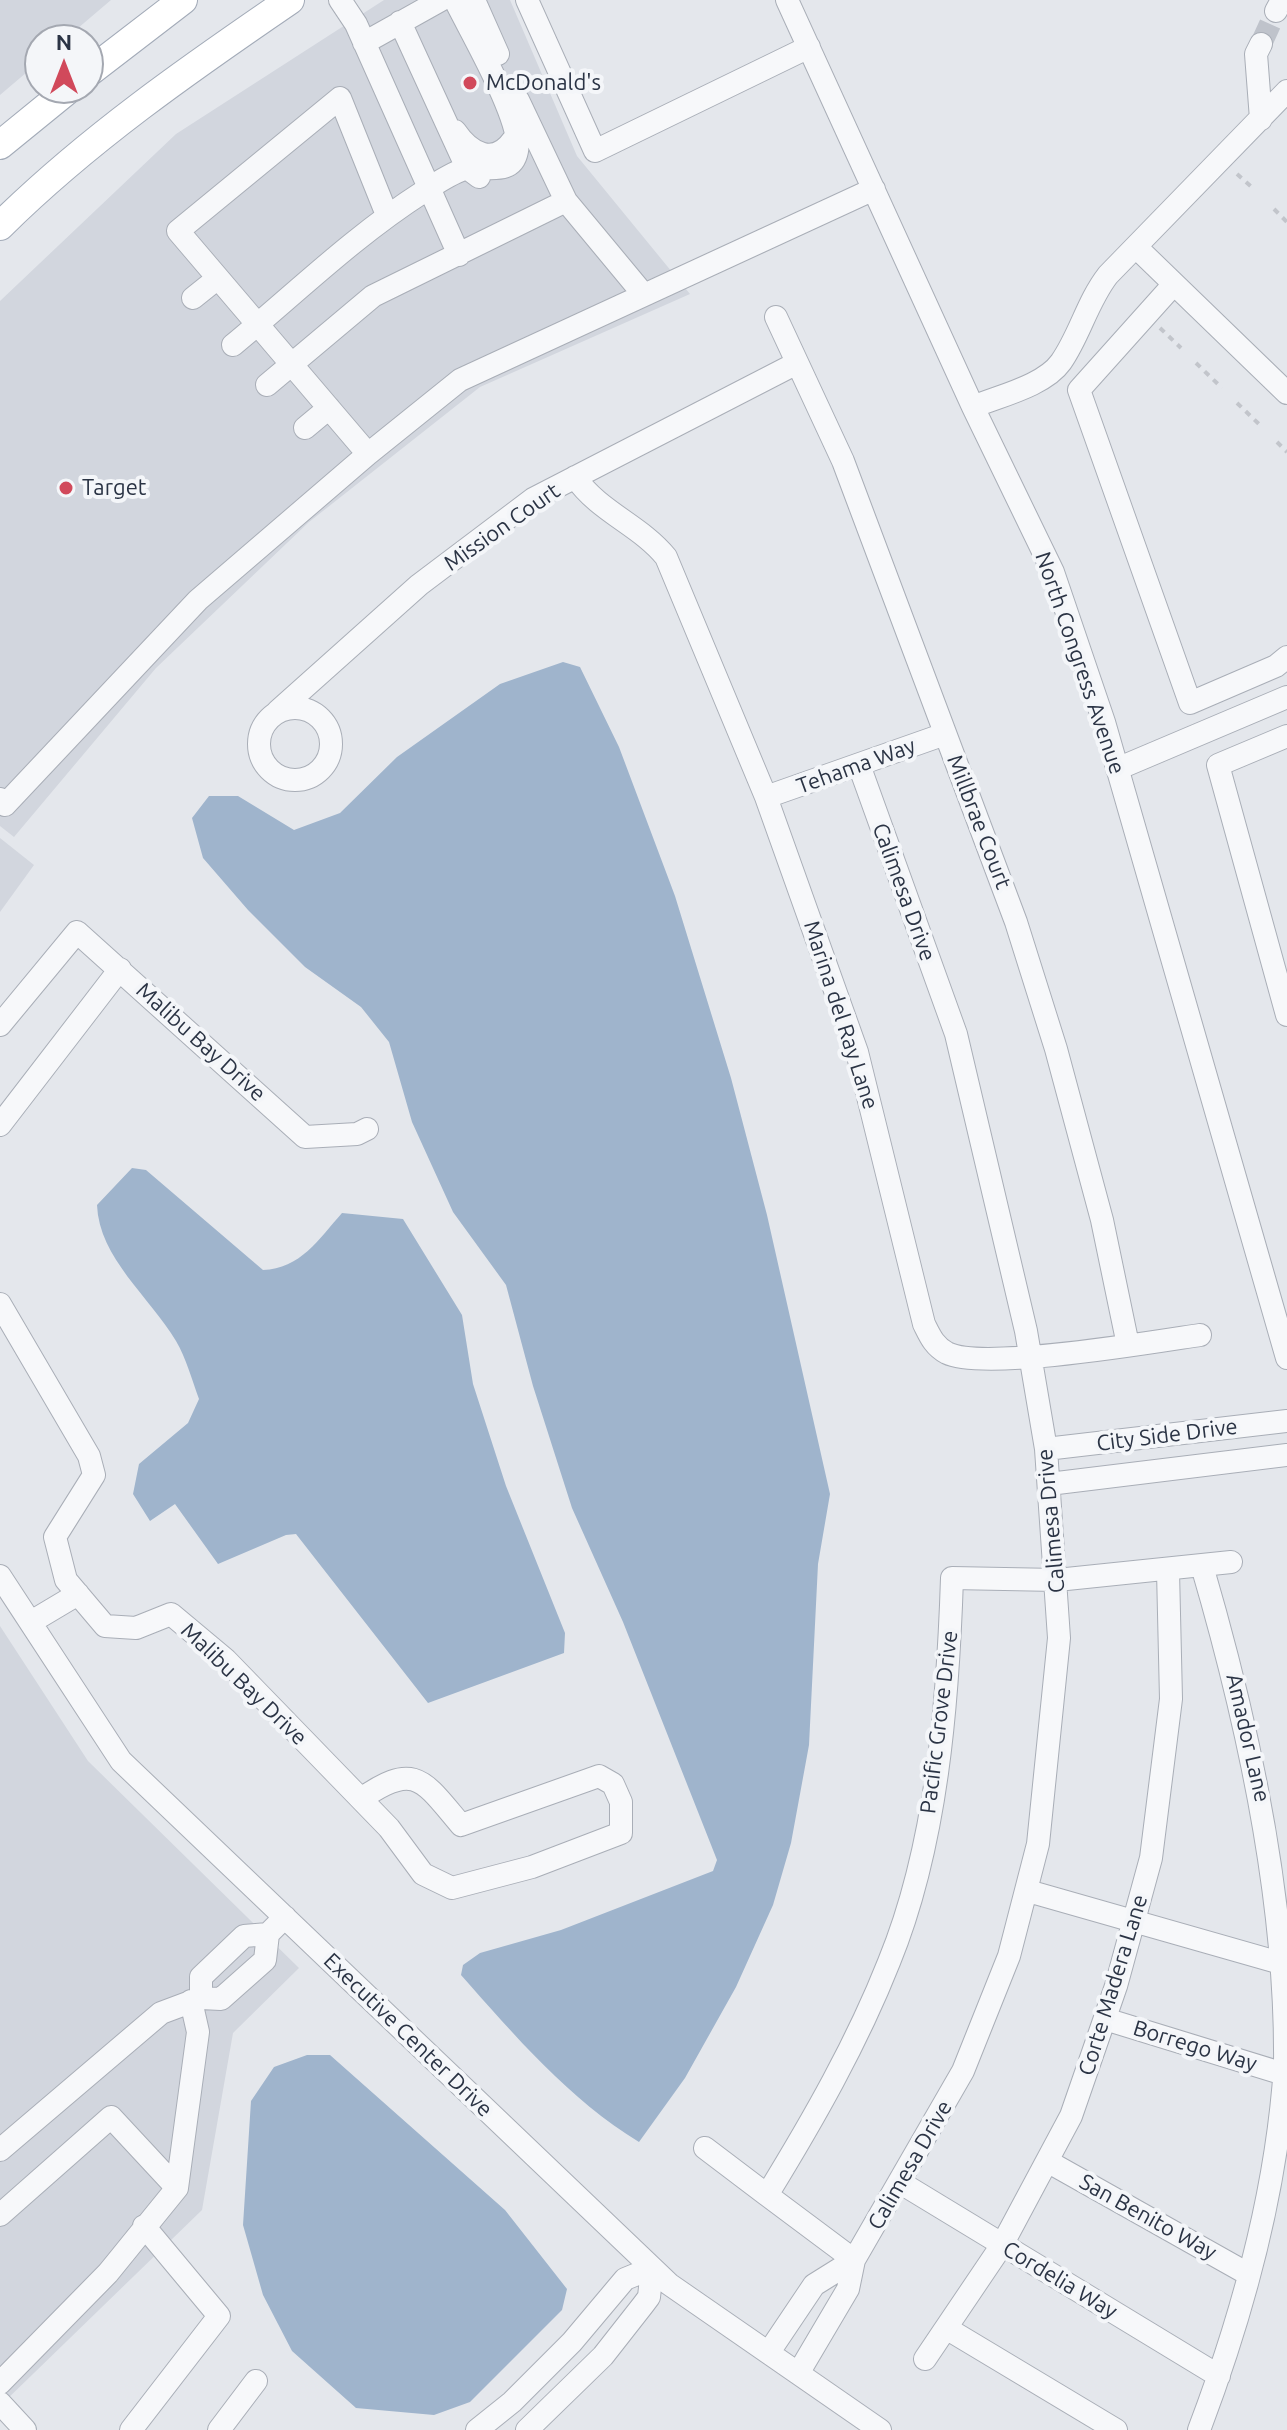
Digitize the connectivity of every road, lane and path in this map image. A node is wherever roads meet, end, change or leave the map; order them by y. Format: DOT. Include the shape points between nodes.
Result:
graph roads {
  1 [pos="183,0"];
  2 [pos="261,0"];
  3 [pos="290,0"];
  4 [pos="340,0"];
  5 [pos="441,0"];
  6 [pos="455,0"];
  7 [pos="474,0"];
  8 [pos="527,0"];
  9 [pos="787,0"];
  10 [pos="400,22"];
  11 [pos="364,43"];
  12 [pos="1261,44"];
  13 [pos="809,47"];
  14 [pos="216,51"];
  15 [pos="104,61"];
  16 [pos="1287,91"];
  17 [pos="50,104"];
  18 [pos="442,114"];
  19 [pos="1261,119"];
  20 [pos="524,132"];
  21 [pos="0,145"];
  22 [pos="467,168"];
  23 [pos="1237,174"];
  24 [pos="429,188"];
  25 [pos="874,189"];
  26 [pos="1254,189"];
  27 [pos="566,201"];
  28 [pos="1274,209"];
  29 [pos="387,215"];
  30 [pos="1287,222"];
  31 [pos="0,226"];
  32 [pos="1136,247"];
  33 [pos="459,255"];
  34 [pos="218,278"];
  35 [pos="1174,284"];
  36 [pos="644,295"];
  37 [pos="193,298"];
  38 [pos="776,317"];
  39 [pos="1156,324"];
  40 [pos="258,325"];
  41 [pos="233,345"];
  42 [pos="1181,348"];
  43 [pos="797,363"];
  44 [pos="1196,363"];
  45 [pos="292,365"];
  46 [pos="267,385"];
  47 [pos="1222,388"];
  48 [pos="1287,393"];
  49 [pos="1237,403"];
  50 [pos="973,407"];
  51 [pos="329,408"];
  52 [pos="1261,426"];
  53 [pos="305,428"];
  54 [pos="1277,442"];
  55 [pos="1287,452"];
  56 [pos="368,454"];
  57 [pos="575,477"];
  58 [pos="1287,657"];
  59 [pos="1287,697"];
  60 [pos="278,711"];
  61 [pos="945,734"];
  62 [pos="1287,736"];
  63 [pos="859,765"];
  64 [pos="1117,769"];
  65 [pos="766,797"];
  66 [pos="0,799"];
  67 [pos="120,969"];
  68 [pos="1287,1015"];
  69 [pos="0,1025"];
  70 [pos="0,1125"];
  71 [pos="367,1129"];
  72 [pos="0,1304"];
  73 [pos="1200,1335"];
  74 [pos="1128,1345"];
  75 [pos="1031,1356"];
  76 [pos="1287,1358"];
  77 [pos="1287,1421"];
  78 [pos="1185,1433"];
  79 [pos="1100,1443"];
  80 [pos="1046,1449"];
  81 [pos="1287,1455"];
  82 [pos="1190,1466"];
  83 [pos="1104,1477"];
  84 [pos="1049,1484"];
  85 [pos="1231,1562"];
  86 [pos="1202,1566"];
  87 [pos="1168,1571"];
  88 [pos="0,1576"];
  89 [pos="1057,1580"];
  90 [pos="78,1594"];
  91 [pos="31,1622"];
  92 [pos="361,1799"];
  93 [pos="1028,1891"];
  94 [pos="285,1917"];
  95 [pos="1134,1922"];
  96 [pos="268,1934"];
  97 [pos="1284,1964"];
  98 [pos="196,2000"];
  99 [pos="1105,2019"];
  100 [pos="1284,2074"];
  101 [pos="705,2148"];
  102 [pos="0,2150"];
  103 [pos="1047,2161"];
  104 [pos="901,2183"];
  105 [pos="177,2188"];
  106 [pos="767,2195"];
  107 [pos="0,2215"];
  108 [pos="144,2226"];
  109 [pos="1002,2245"];
  110 [pos="854,2260"];
  111 [pos="652,2268"];
  112 [pos="1248,2274"];
  113 [pos="811,2289"];
  114 [pos="839,2305"];
  115 [pos="946,2328"];
  116 [pos="769,2352"];
  117 [pos="925,2359"];
  118 [pos="799,2372"];
  119 [pos="1219,2376"];
  120 [pos="256,2381"];
  121 [pos="0,2383"];
  122 [pos="0,2403"];
  123 [pos="229,2427"];
  124 [pos="25,2430"];
  125 [pos="131,2430"];
  126 [pos="477,2430"];
  127 [pos="527,2430"];
  128 [pos="880,2430"];
  129 [pos="1116,2430"];
  130 [pos="1199,2430"];
  1 -- 15 [label="main road"];
  2 -- 14 [label="main road"];
  3 -- 14 [label="main road"];
  4 -- 11 [label="street"];
  5 -- 10 [label="street"];
  6 -- 20 [label="street"];
  7 -- 20 [label="street"];
  8 -- 13 [label="street" via="595,151"];
  9 -- 13 [label="street, North Congress Avenue"];
  10 -- 11 [label="street"];
  10 -- 18 [label="street"];
  11 -- 24 [label="street"];
  12 -- 19 [label="street" via="1256,54"];
  13 -- 25 [label="street, North Congress Avenue"];
  14 -- 31 [label="main road" via="32,194"];
  16 -- 19 [label="street"];
  17 -- 21 [label="main road"];
  18 -- 20 [label="street" via="467,148 483,154 499,153"];
  18 -- 22 [label="street"];
  19 -- 32 [label="street"];
  20 -- 22 [label="street" via="524,165 508,177 485,181"];
  20 -- 27 [label="street"];
  22 -- 24 [label="street"];
  23 -- 26 [label="path"];
  24 -- 29 [label="street"];
  24 -- 33 [label="street"];
  25 -- 36 [label="street"];
  25 -- 50 [label="street, North Congress Avenue"];
  27 -- 33 [label="street"];
  27 -- 36 [label="street"];
  28 -- 30 [label="path"];
  29 -- 34 [label="street" via="340,98 178,231"];
  29 -- 40 [label="street"];
  32 -- 35 [label="street"];
  32 -- 50 [label="street" via="1095,292 1060,363 1048,375"];
  33 -- 45 [label="street" via="373,296"];
  34 -- 37 [label="street"];
  34 -- 40 [label="street"];
  35 -- 48 [label="street"];
  35 -- 58 [label="street" via="1079,390 1190,703"];
  36 -- 56 [label="street" via="460,380"];
  38 -- 43 [label="street, Millbrae Court"];
  39 -- 42 [label="path"];
  40 -- 41 [label="street"];
  40 -- 45 [label="street"];
  43 -- 57 [label="street, Mission Court"];
  43 -- 61 [label="street, Millbrae Court" via="843,461"];
  44 -- 47 [label="path"];
  45 -- 46 [label="street"];
  45 -- 51 [label="street"];
  49 -- 52 [label="path"];
  50 -- 64 [label="street, North Congress Avenue" via="1053,572"];
  51 -- 53 [label="street"];
  51 -- 56 [label="street"];
  54 -- 55 [label="path"];
  56 -- 66 [label="street" via="198,600 5,805"];
  57 -- 60 [label="street, Mission Court" via="533,499 419,585"];
  57 -- 65 [label="street, Marina del Ray Lane" via="589,498 651,538 666,557"];
  59 -- 64 [label="street"];
  61 -- 63 [label="street, Tehama Way"];
  61 -- 74 [label="street, Millbrae Court" via="1016,922 1056,1049 1102,1220"];
  62 -- 68 [label="street" via="1218,765"];
  63 -- 65 [label="street, Tehama Way"];
  63 -- 75 [label="street, Calimesa Drive" via="956,1034"];
  64 -- 76 [label="street, North Congress Avenue"];
  65 -- 75 [label="street, Marina del Ray Lane" via="857,1052 924,1324 935,1346 949,1354"];
  67 -- 69 [label="street, Malibu Bay Drive" via="77,932"];
  67 -- 70 [label="street, Malibu Bay Drive"];
  67 -- 71 [label="street, Malibu Bay Drive" via="305,1137"];
  72 -- 90 [label="street, Malibu Bay Drive" via="89,1456 94,1475 55,1537 66,1580"];
  73 -- 74 [label="street, Marina del Ray Lane"];
  74 -- 75 [label="street, Marina del Ray Lane"];
  75 -- 80 [label="street, Calimesa Drive"];
  77 -- 78 [label="street, City Side Drive"];
  78 -- 79 [label="street, City Side Drive"];
  78 -- 82 [label="street"];
  79 -- 80 [label="street, City Side Drive"];
  79 -- 83 [label="street"];
  80 -- 84 [label="street, Calimesa Drive"];
  81 -- 82 [label="street, City Side Drive"];
  82 -- 83 [label="street, City Side Drive"];
  83 -- 84 [label="street, City Side Drive"];
  84 -- 89 [label="street, Calimesa Drive"];
  85 -- 86 [label="street, Pacific Grove Drive"];
  86 -- 87 [label="street, Pacific Grove Drive"];
  86 -- 97 [label="street, Amador Lane" via="1254,1752"];
  87 -- 89 [label="street, Pacific Grove Drive"];
  87 -- 95 [label="street, Corte Madera Lane" via="1171,1699 1151,1858"];
  88 -- 91 [label="street, Executive Center Drive"];
  89 -- 93 [label="street, Calimesa Drive" via="1052,1731"];
  89 -- 106 [label="street, Pacific Grove Drive" via="952,1578 938,1768 920,1860 890,1960 809,2126"];
  90 -- 91 [label="street"];
  90 -- 92 [label="street, Malibu Bay Drive" via="105,1626 136,1628 171,1614 226,1660"];
  91 -- 94 [label="street, Executive Center Drive" via="121,1761"];
  92 -- 92 [label="street, Malibu Bay Drive" via="423,1874 452,1888 532,1867 621,1833 623,1816 613,1784 599,1776 461,1825 416,1779 387,1781"];
  93 -- 95 [label="street"];
  93 -- 104 [label="street, Calimesa Drive" via="1009,1956 963,2071"];
  94 -- 96 [label="street"];
  94 -- 111 [label="street, Executive Center Drive"];
  95 -- 97 [label="street"];
  95 -- 99 [label="street, Corte Madera Lane"];
  96 -- 98 [label="street" via="244,1936 233,1946 201,1977"];
  96 -- 98 [label="street" via="265,1960 221,1999"];
  97 -- 100 [label="street, Amador Lane"];
  98 -- 102 [label="street" via="161,2013"];
  98 -- 105 [label="street" via="198,2032"];
  99 -- 100 [label="street, Borrego Way"];
  99 -- 103 [label="street, Corte Madera Lane" via="1071,2116"];
  100 -- 112 [label="street, Amador Lane" via="1276,2152"];
  101 -- 106 [label="street"];
  103 -- 109 [label="street, Corte Madera Lane"];
  103 -- 112 [label="street, San Benito Way"];
  104 -- 109 [label="street, Cordelia Way"];
  104 -- 110 [label="street, Calimesa Drive"];
  105 -- 107 [label="street" via="111,2117"];
  105 -- 108 [label="street"];
  106 -- 110 [label="street"];
  108 -- 121 [label="street" via="70,2315"];
  108 -- 125 [label="street" via="219,2316"];
  109 -- 115 [label="street, Corte Madera Lane"];
  109 -- 119 [label="street, Cordelia Way"];
  110 -- 113 [label="street, Calimesa Drive"];
  110 -- 114 [label="street, Calimesa Drive"];
  111 -- 116 [label="street, Executive Center Drive"];
  111 -- 126 [label="street" via="625,2279 572,2342"];
  111 -- 127 [label="street" via="649,2297 603,2356"];
  112 -- 119 [label="street, Amador Lane"];
  113 -- 114 [label="street"];
  113 -- 116 [label="street, Calimesa Drive"];
  114 -- 118 [label="street, Calimesa Drive"];
  115 -- 117 [label="street, Corte Madera Lane"];
  115 -- 129 [label="street"];
  116 -- 118 [label="street, Executive Center Drive"];
  118 -- 128 [label="street, Executive Center Drive"];
  119 -- 130 [label="street, Amador Lane"];
  120 -- 123 [label="street"];
  122 -- 124 [label="street"];
}
